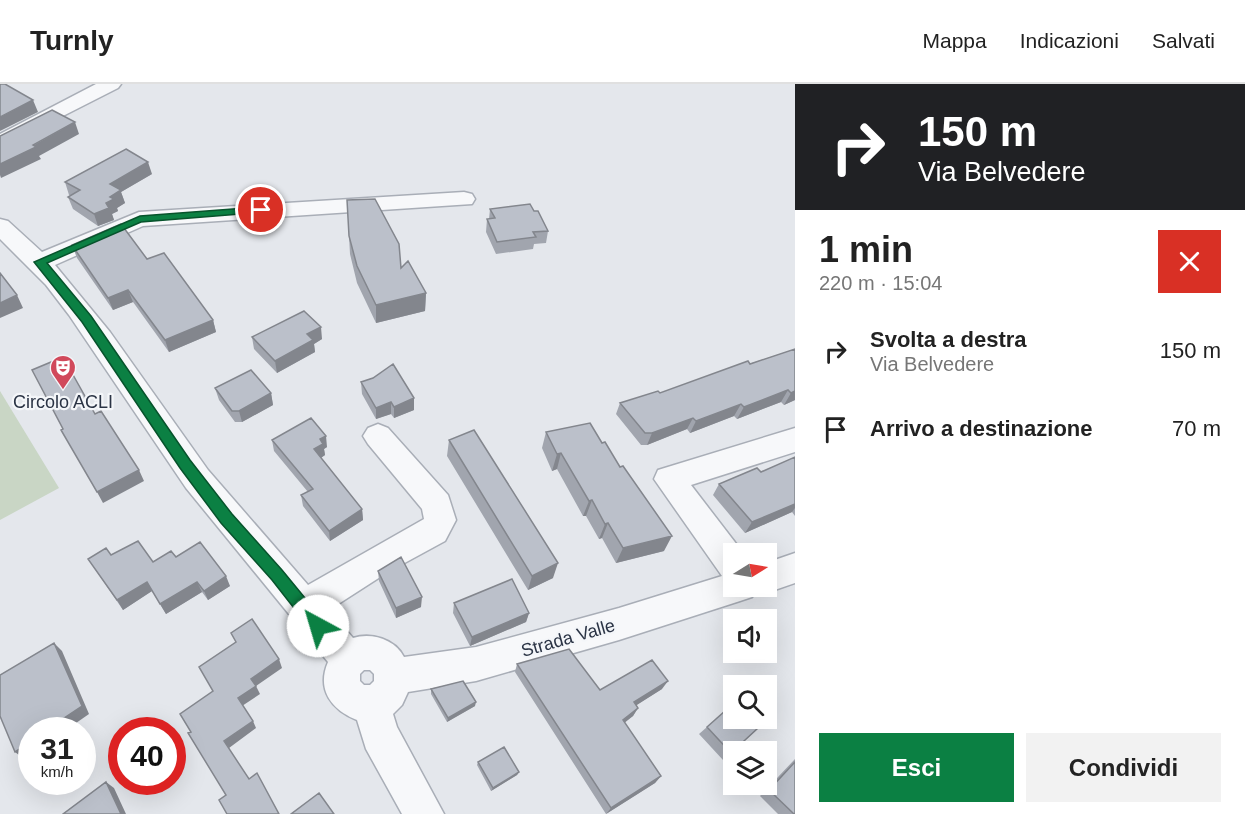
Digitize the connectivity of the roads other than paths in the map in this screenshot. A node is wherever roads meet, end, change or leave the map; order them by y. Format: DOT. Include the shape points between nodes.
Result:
graph roads {
  1 [pos="111,84"];
  2 [pos="0,142"];
  3 [pos="464,199"];
  4 [pos="0,226"];
  5 [pos="40,262"];
  6 [pos="378,436"];
  7 [pos="795,440"];
  8 [pos="723,551"];
  9 [pos="795,568"];
  10 [pos="777,574"];
  11 [pos="723,591"];
  12 [pos="303,607"];
  13 [pos="382,690"];
  14 [pos="424,814"];
  1 -- 2 [label="street"];
  3 -- 5 [label="street" via="140,219"];
  4 -- 5 [label="street"];
  5 -- 12 [label="street" via="86,319 219,510"];
  6 -- 12 [label="street" via="436,504 440,520 434,531"];
  7 -- 8 [label="street" via="669,479"];
  9 -- 10 [label="street"];
  11 -- 13 [label="street, Strada Valle"];
  12 -- 13 [label="street" via="349,660 360,654 377,654 390,664"];
  13 -- 14 [label="street" via="380,735"];
}
